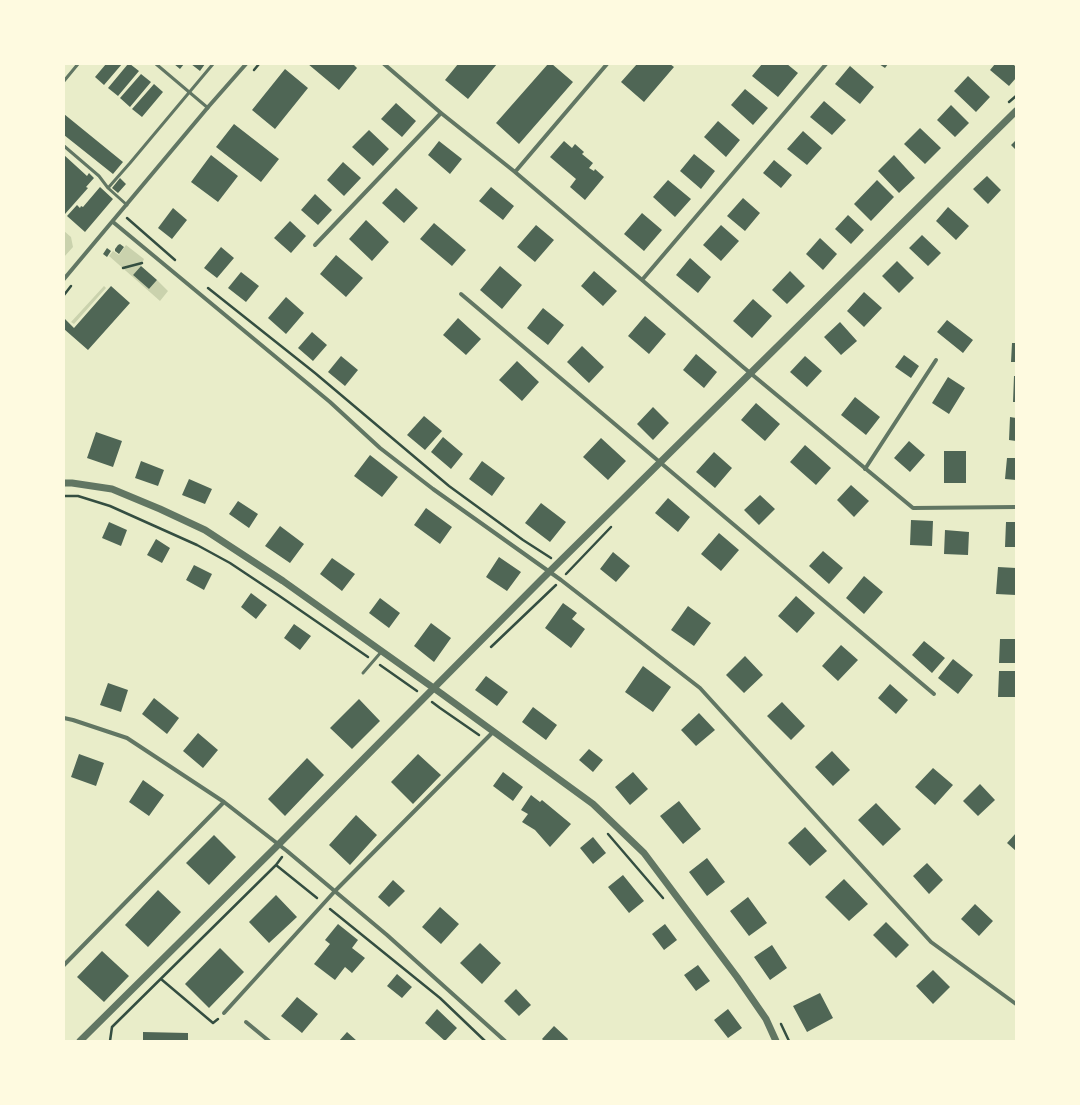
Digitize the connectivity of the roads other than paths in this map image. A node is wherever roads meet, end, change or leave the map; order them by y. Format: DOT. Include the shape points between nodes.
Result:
graph roads {
  1 [pos="78,64"];
  2 [pos="156,64"];
  3 [pos="213,64"];
  4 [pos="246,64"];
  5 [pos="384,64"];
  6 [pos="607,64"];
  7 [pos="826,64"];
  8 [pos="64,81"];
  9 [pos="189,92"];
  10 [pos="208,108"];
  11 [pos="1016,111"];
  12 [pos="441,112"];
  13 [pos="64,146"];
  14 [pos="515,172"];
  15 [pos="108,188"];
  16 [pos="127,205"];
  17 [pos="112,222"];
  18 [pos="316,245"];
  19 [pos="65,277"];
  20 [pos="642,280"];
  21 [pos="461,294"];
  22 [pos="936,360"];
  23 [pos="750,373"];
  24 [pos="660,462"];
  25 [pos="865,469"];
  26 [pos="64,483"];
  27 [pos="1016,506"];
  28 [pos="549,573"];
  29 [pos="382,651"];
  30 [pos="363,673"];
  31 [pos="434,688"];
  32 [pos="934,694"];
  33 [pos="64,718"];
  34 [pos="493,732"];
  35 [pos="224,802"];
  36 [pos="279,844"];
  37 [pos="335,891"];
  38 [pos="64,965"];
  39 [pos="1016,1004"];
  40 [pos="224,1013"];
  41 [pos="246,1022"];
  42 [pos="80,1041"];
  43 [pos="269,1041"];
  44 [pos="505,1041"];
  45 [pos="776,1041"];
  1 -- 8 [label="lane"];
  2 -- 9 [label="lane"];
  3 -- 9 [label="lane"];
  4 -- 10 [label="street"];
  5 -- 12 [label="street"];
  6 -- 14 [label="street"];
  7 -- 20 [label="street"];
  9 -- 10 [label="lane"];
  9 -- 15 [label="lane"];
  10 -- 16 [label="street"];
  11 -- 23 [label="street"];
  12 -- 14 [label="street"];
  12 -- 18 [label="street"];
  13 -- 15 [label="lane" via="99,176"];
  14 -- 20 [label="street"];
  15 -- 16 [label="lane"];
  16 -- 17 [label="street"];
  17 -- 19 [label="street"];
  17 -- 28 [label="street" via="330,402 380,448 433,490"];
  20 -- 23 [label="street"];
  21 -- 24 [label="street"];
  22 -- 25 [label="street"];
  23 -- 24 [label="street"];
  23 -- 25 [label="street"];
  24 -- 28 [label="street"];
  24 -- 32 [label="street"];
  25 -- 27 [label="street" via="912,508"];
  26 -- 29 [label="street" via="112,489 205,530 284,581"];
  28 -- 31 [label="street"];
  28 -- 39 [label="street" via="700,688 931,942"];
  29 -- 30 [label="lane"];
  29 -- 31 [label="street"];
  31 -- 34 [label="street"];
  31 -- 36 [label="street"];
  33 -- 35 [label="street" via="127,738"];
  34 -- 37 [label="street"];
  34 -- 45 [label="street" via="593,804 644,853 737,977 766,1019"];
  35 -- 36 [label="street"];
  35 -- 38 [label="street"];
  36 -- 37 [label="street"];
  36 -- 42 [label="street"];
  37 -- 40 [label="street"];
  37 -- 44 [label="street"];
  41 -- 43 [label="street"];
}
